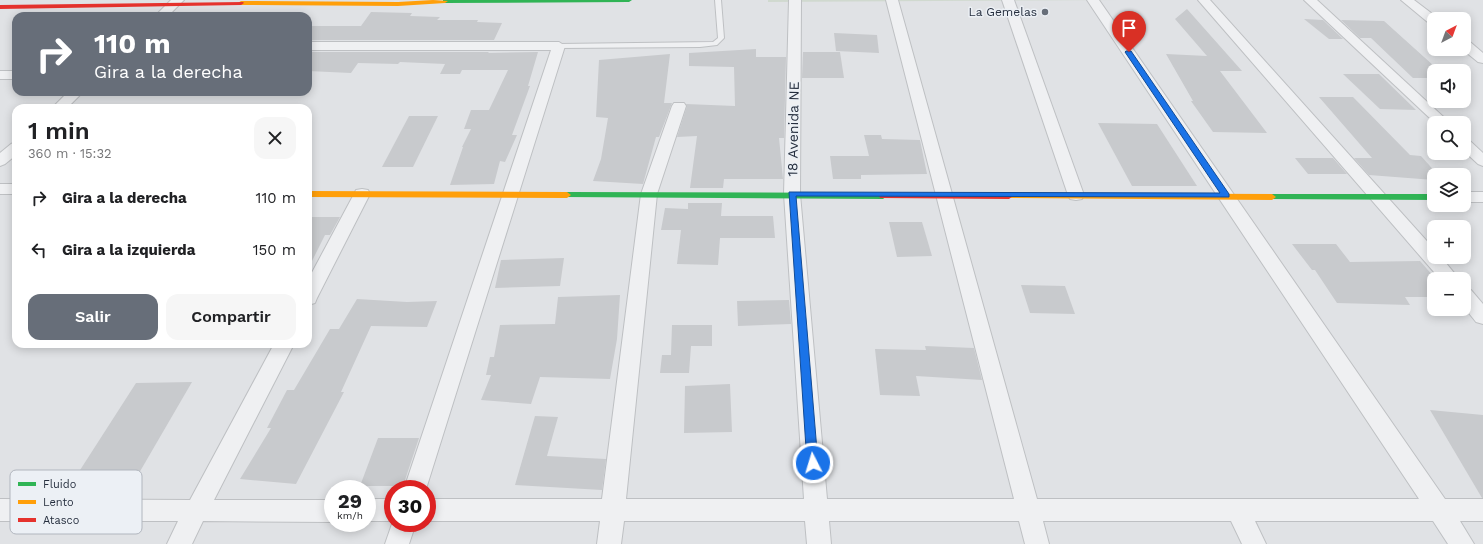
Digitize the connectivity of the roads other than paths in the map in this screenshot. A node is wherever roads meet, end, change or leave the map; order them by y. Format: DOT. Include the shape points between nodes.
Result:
graph roads {
  1 [pos="430,0"];
  2 [pos="464,0"];
  3 [pos="629,0"];
  4 [pos="718,0"];
  5 [pos="795,0"];
  6 [pos="892,0"];
  7 [pos="1008,0"];
  8 [pos="1093,0"];
  9 [pos="1204,0"];
  10 [pos="1310,0"];
  11 [pos="1407,0"];
  12 [pos="440,1"];
  13 [pos="176,2"];
  14 [pos="0,7"];
  15 [pos="165,12"];
  16 [pos="1427,16"];
  17 [pos="312,46"];
  18 [pos="559,46"];
  19 [pos="1471,50"];
  20 [pos="1483,59"];
  21 [pos="0,75"];
  22 [pos="12,75"];
  23 [pos="72,96"];
  24 [pos="63,104"];
  25 [pos="679,106"];
  26 [pos="1434,116"];
  27 [pos="12,150"];
  28 [pos="1471,150"];
  29 [pos="0,161"];
  30 [pos="1483,161"];
  31 [pos="0,189"];
  32 [pos="12,189"];
  33 [pos="511,193"];
  34 [pos="312,194"];
  35 [pos="362,194"];
  36 [pos="649,194"];
  37 [pos="792,194"];
  38 [pos="944,194"];
  39 [pos="1076,195"];
  40 [pos="1226,195"];
  41 [pos="1377,196"];
  42 [pos="1427,197"];
  43 [pos="1471,197"];
  44 [pos="1483,197"];
  45 [pos="1444,272"];
  46 [pos="312,290"];
  47 [pos="1471,303"];
  48 [pos="1483,317"];
  49 [pos="282,348"];
  50 [pos="418,480"];
  51 [pos="0,510"];
  52 [pos="10,510"];
  53 [pos="324,510"];
  54 [pos="436,510"];
  55 [pos="1028,510"];
  56 [pos="1238,510"];
  57 [pos="1439,510"];
  58 [pos="1483,510"];
  59 [pos="142,511"];
  60 [pos="196,511"];
  61 [pos="613,511"];
  62 [pos="816,511"];
  63 [pos="401,532"];
  64 [pos="179,544"];
  65 [pos="397,544"];
  66 [pos="608,544"];
  67 [pos="819,544"];
  68 [pos="1037,544"];
  69 [pos="1254,544"];
  70 [pos="1462,544"];
  1 -- 12 [label="street"];
  2 -- 3 [label="street"];
  2 -- 12 [label="street"];
  4 -- 18 [label="lane" via="721,38 715,44"];
  5 -- 37 [label="street, 18 Avenida NE"];
  6 -- 38 [label="street"];
  7 -- 39 [label="street"];
  8 -- 40 [label="street"];
  9 -- 41 [label="street"];
  10 -- 26 [label="street"];
  11 -- 16 [label="street"];
  12 -- 13 [label="street" via="398,4"];
  13 -- 14 [label="street"];
  13 -- 15 [label="street"];
  17 -- 18 [label="street"];
  18 -- 33 [label="street"];
  19 -- 20 [label="street"];
  21 -- 22 [label="street"];
  23 -- 24 [label="street"];
  25 -- 36 [label="street"];
  27 -- 29 [label="street"];
  28 -- 30 [label="street"];
  31 -- 32 [label="street"];
  33 -- 35 [label="street"];
  33 -- 36 [label="street"];
  33 -- 50 [label="street"];
  34 -- 35 [label="street"];
  35 -- 46 [label="street"];
  36 -- 37 [label="street"];
  36 -- 61 [label="street"];
  37 -- 38 [label="street"];
  37 -- 62 [label="street, 18 Avenida NE"];
  38 -- 39 [label="street"];
  38 -- 55 [label="street"];
  39 -- 40 [label="street"];
  40 -- 41 [label="street"];
  40 -- 57 [label="street"];
  41 -- 42 [label="street"];
  41 -- 45 [label="street"];
  43 -- 44 [label="street"];
  47 -- 48 [label="street"];
  49 -- 60 [label="street"];
  51 -- 52 [label="street"];
  53 -- 60 [label="street"];
  54 -- 61 [label="street"];
  55 -- 56 [label="street"];
  55 -- 62 [label="street"];
  55 -- 68 [label="street"];
  56 -- 57 [label="street"];
  56 -- 69 [label="street"];
  57 -- 58 [label="street"];
  57 -- 70 [label="street"];
  59 -- 60 [label="street"];
  60 -- 64 [label="street"];
  61 -- 62 [label="street"];
  61 -- 66 [label="street"];
  62 -- 67 [label="street, 18 Avenida NE"];
  63 -- 65 [label="street"];
}
